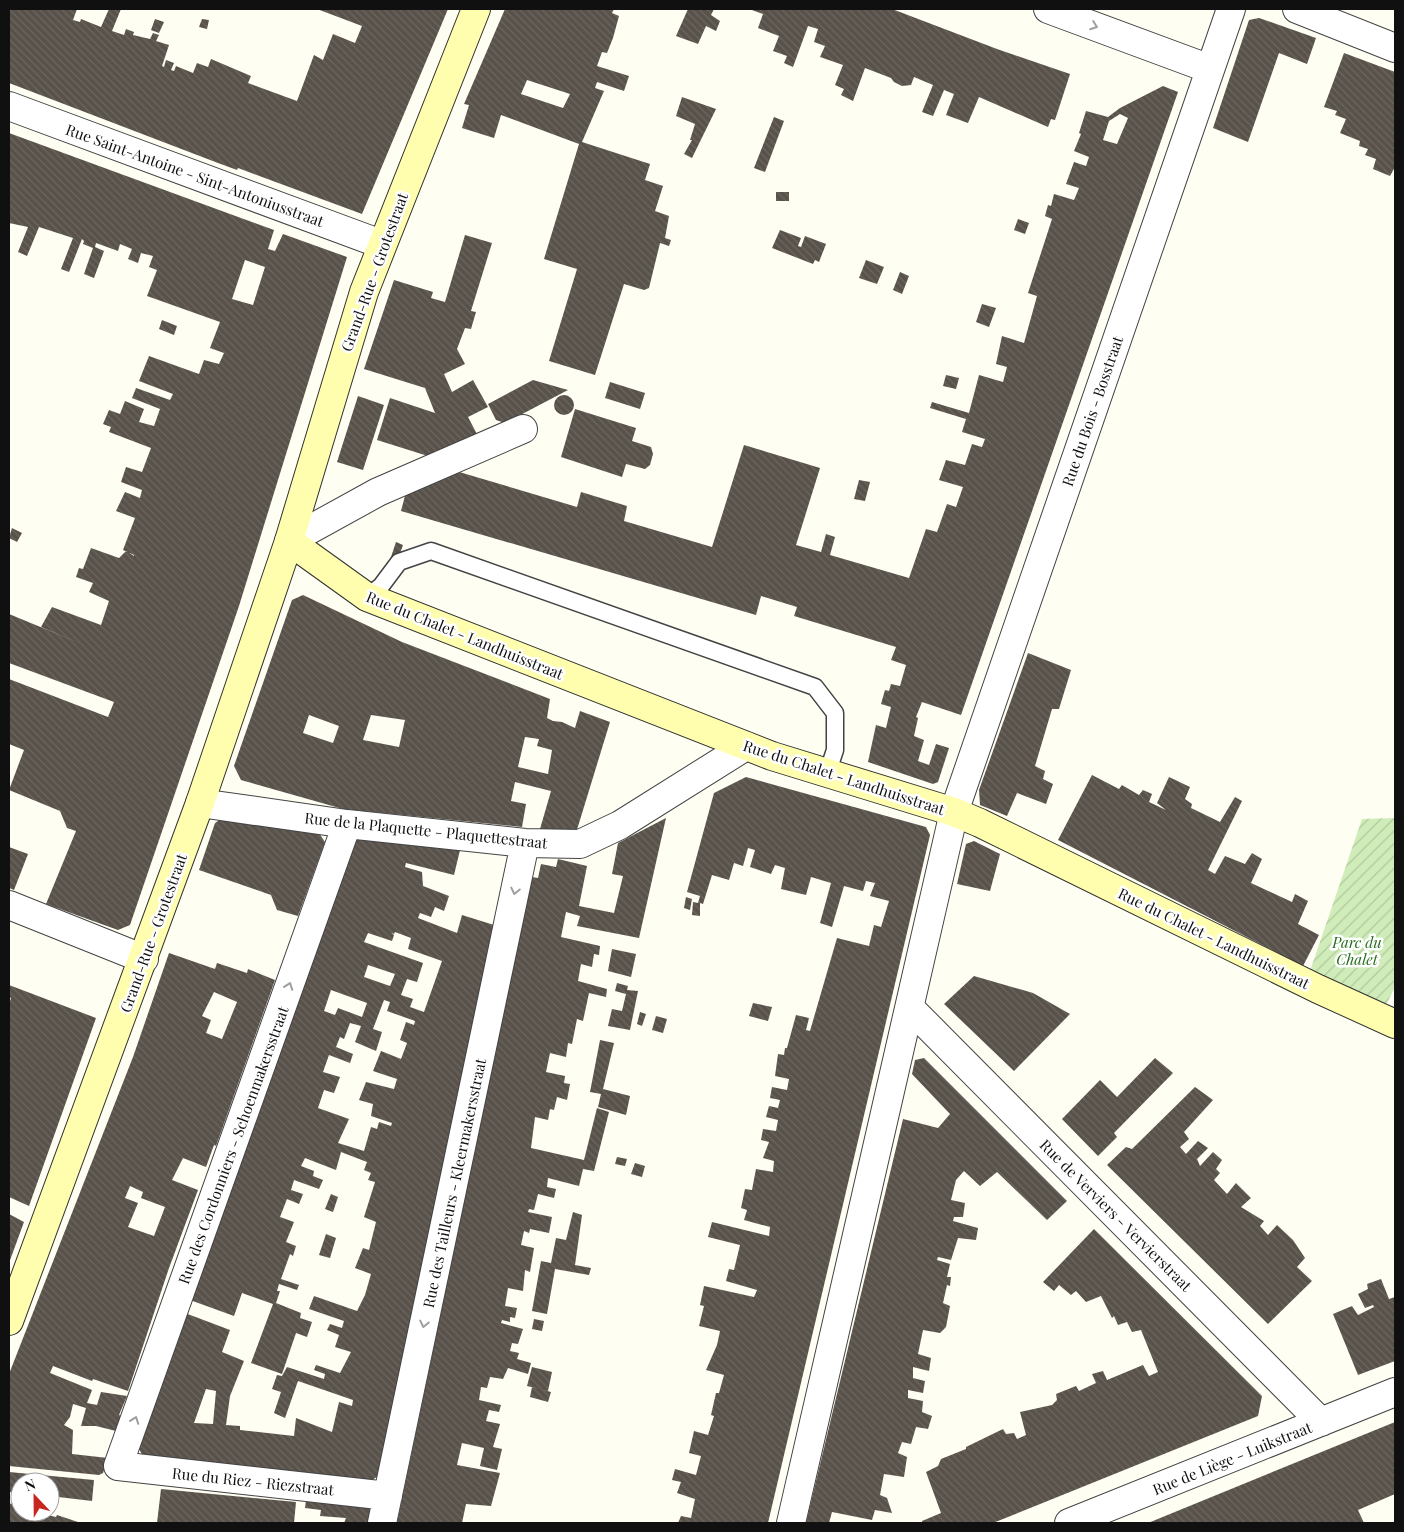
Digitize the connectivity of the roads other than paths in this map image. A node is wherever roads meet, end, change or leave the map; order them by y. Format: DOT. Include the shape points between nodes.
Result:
graph roads {
  1 [pos="476,9"];
  2 [pos="1048,9"];
  3 [pos="1231,9"];
  4 [pos="1297,9"];
  5 [pos="1395,48"];
  6 [pos="1210,69"];
  7 [pos="9,106"];
  8 [pos="382,244"];
  9 [pos="523,429"];
  10 [pos="289,542"];
  11 [pos="367,597"];
  12 [pos="746,746"];
  13 [pos="827,774"];
  14 [pos="200,803"];
  15 [pos="954,812"];
  16 [pos="347,824"];
  17 [pos="525,843"];
  18 [pos="9,905"];
  19 [pos="144,959"];
  20 [pos="910,1008"];
  21 [pos="1395,1024"];
  22 [pos="9,1321"];
  23 [pos="1395,1392"];
  24 [pos="1321,1422"];
  25 [pos="118,1466"];
  26 [pos="388,1496"];
  27 [pos="382,1523"];
  28 [pos="791,1523"];
  29 [pos="1069,1523"];
  1 -- 8 [label="main road, Grand-Rue - Grotestraat"];
  2 -- 6 [label="street, one-way"];
  3 -- 6 [label="street, Rue du Bois - Bosstraat"];
  4 -- 5 [label="street"];
  6 -- 15 [label="street, Rue du Bois - Bosstraat"];
  7 -- 8 [label="street, Rue Saint-Antoine - Sint-Antoniusstraat"];
  8 -- 10 [label="main road, Grand-Rue - Grotestraat" via="354,318"];
  9 -- 10 [label="street" via="378,492"];
  10 -- 11 [label="main road, Rue du Chalet - Landhuisstraat"];
  10 -- 14 [label="main road, Grand-Rue - Grotestraat"];
  11 -- 12 [label="main road, Rue du Chalet - Landhuisstraat"];
  11 -- 13 [label="lane" via="381,586 399,562 431,551 815,687 835,713 835,750"];
  12 -- 13 [label="main road, Rue du Chalet - Landhuisstraat"];
  12 -- 17 [label="street, Rue de la Plaquette - Plaquettestraat" via="620,825 580,844"];
  13 -- 15 [label="main road, Rue du Chalet - Landhuisstraat"];
  14 -- 16 [label="street, Rue de la Plaquette - Plaquettestraat"];
  14 -- 19 [label="main road, Grand-Rue - Grotestraat"];
  15 -- 20 [label="street, Rue du Bois - Bosstraat"];
  15 -- 21 [label="main road, Rue du Chalet - Landhuisstraat"];
  16 -- 17 [label="street, Rue de la Plaquette - Plaquettestraat"];
  25 -- 16 [label="street, Rue des Cordonniers - Schoenmakersstraat, one-way"];
  17 -- 26 [label="street, Rue des Tailleurs - Kleermakersstraat, one-way"];
  18 -- 19 [label="street"];
  19 -- 22 [label="main road, Grand-Rue - Grotestraat"];
  20 -- 24 [label="street, Rue de Verviers - Vervierstraat"];
  20 -- 28 [label="street, Rue du Bois - Bosstraat"];
  23 -- 24 [label="street, Rue de Liège - Luikstraat"];
  24 -- 29 [label="street, Rue de Liège - Luikstraat"];
  25 -- 26 [label="street, Rue du Riez - Riezstraat"];
  26 -- 27 [label="street, Rue des Tailleurs - Kleermakersstraat"];
}
